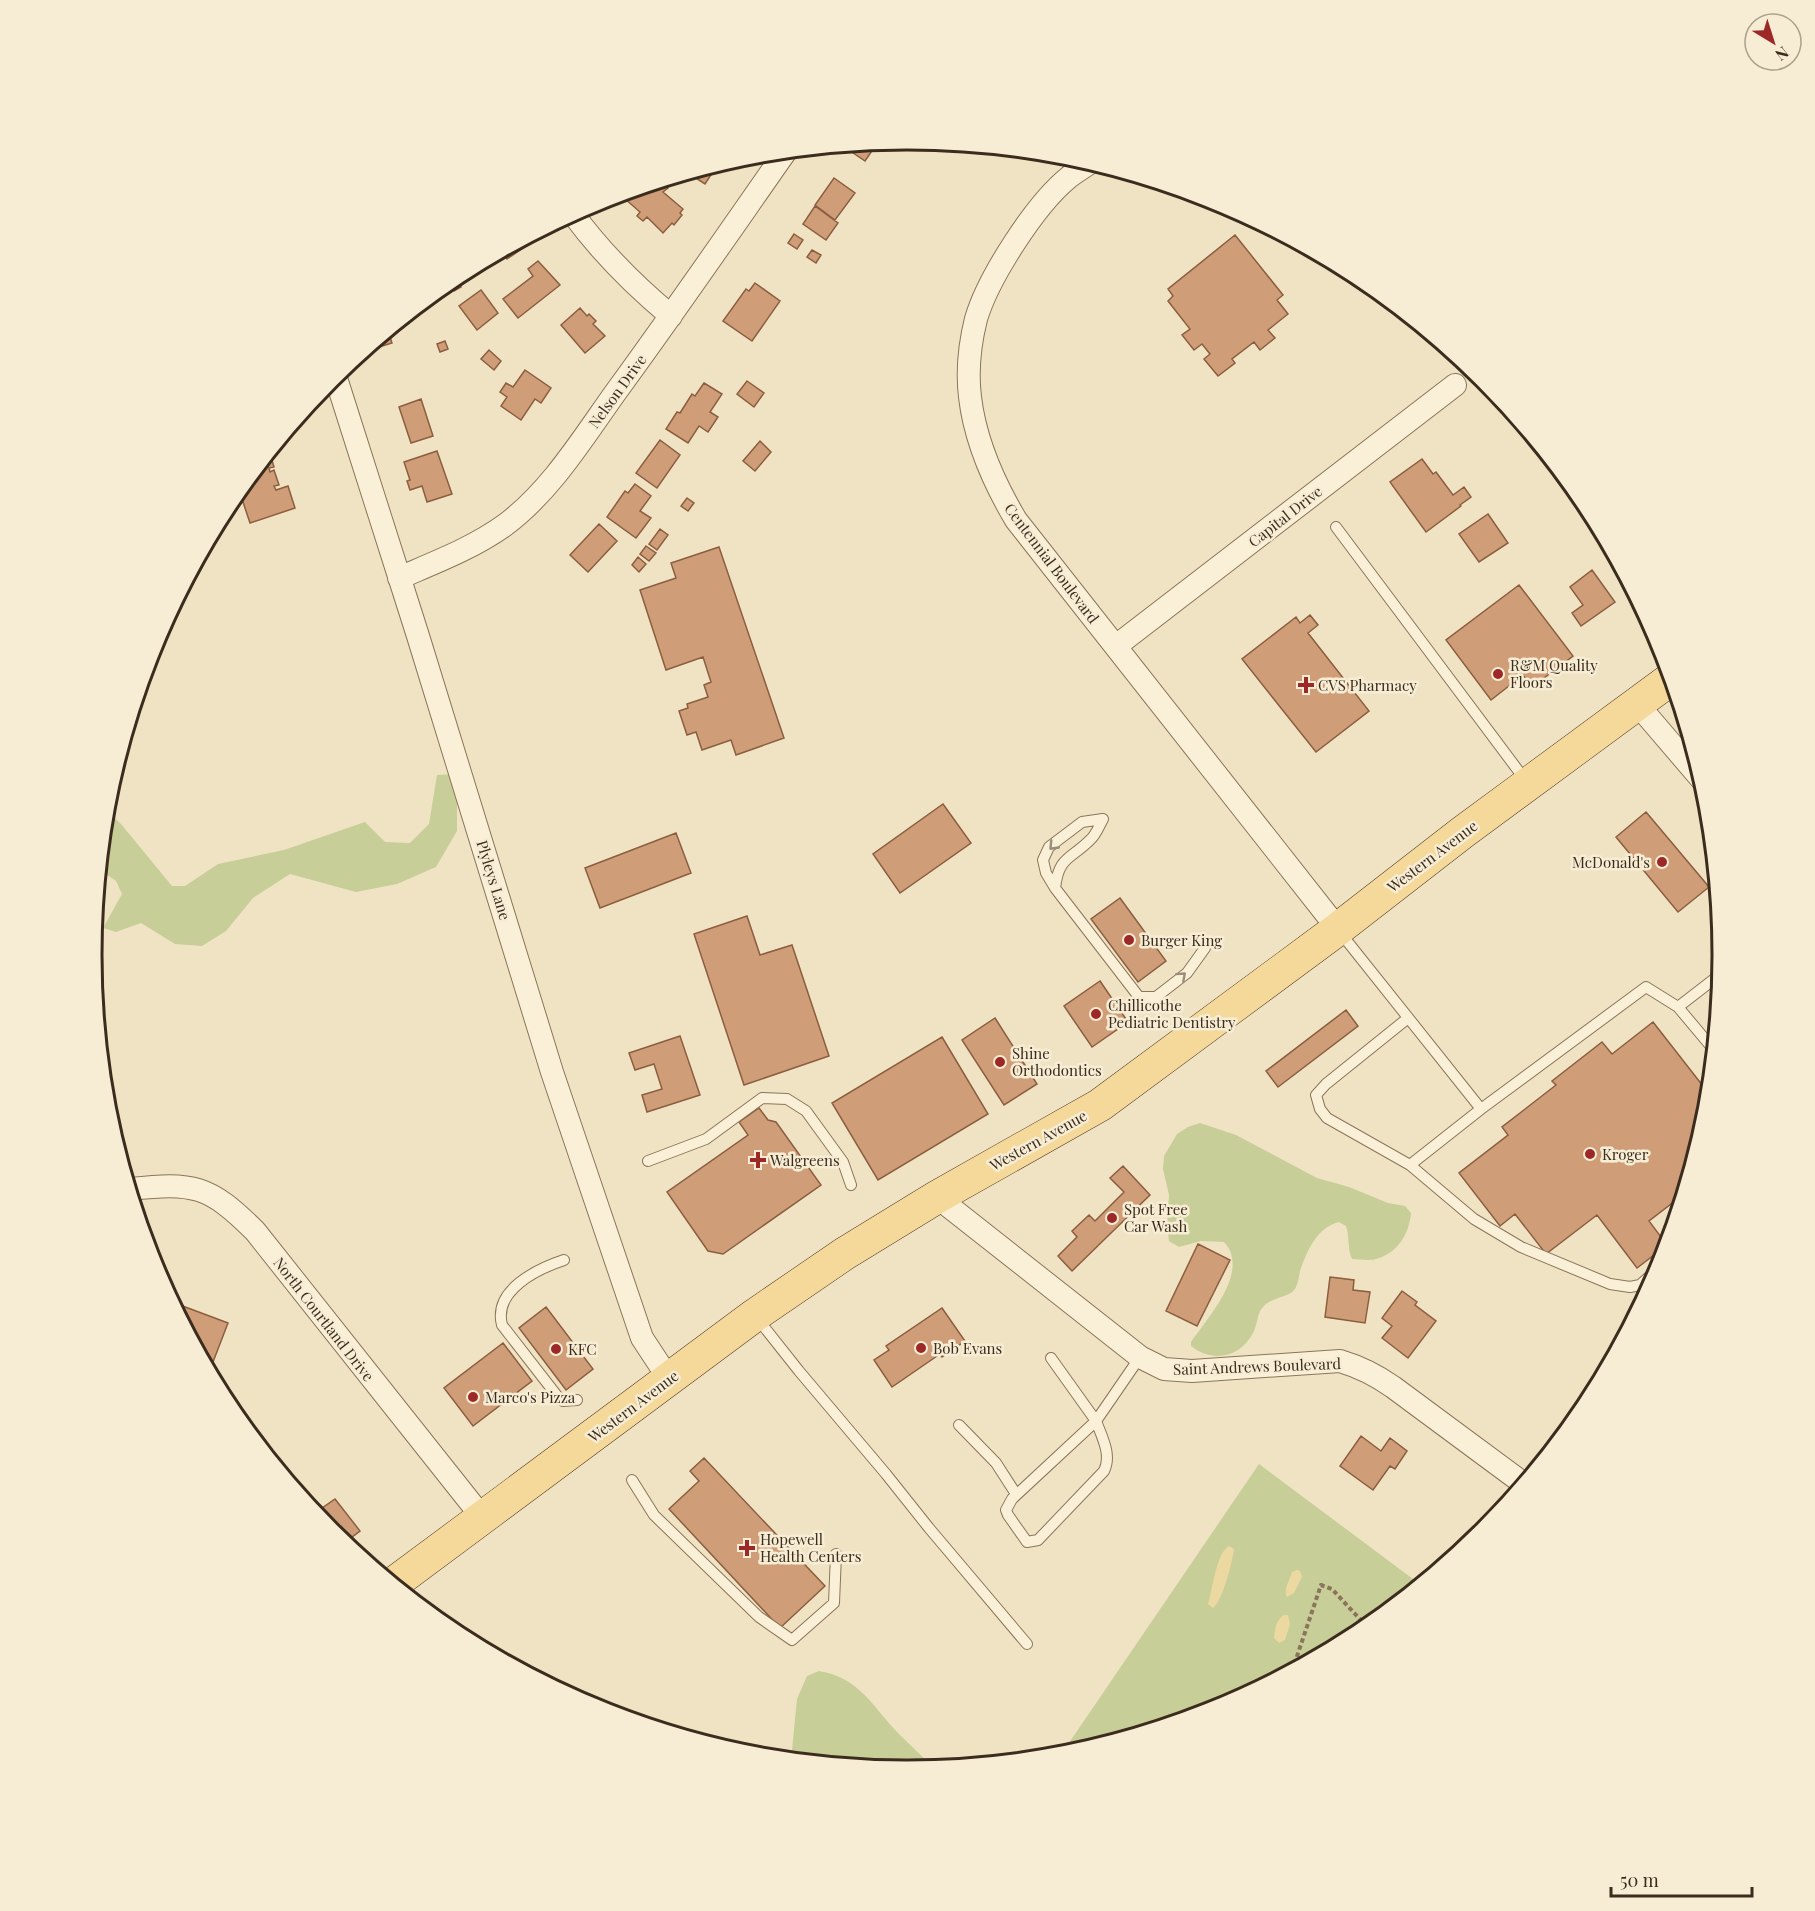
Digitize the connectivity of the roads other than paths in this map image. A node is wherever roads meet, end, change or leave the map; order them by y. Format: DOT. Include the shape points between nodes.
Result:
graph roads {
  1 [pos="780,160"];
  2 [pos="1081,169"];
  3 [pos="578,221"];
  4 [pos="671,316"];
  5 [pos="1455,385"];
  6 [pos="338,386"];
  7 [pos="1336,526"];
  8 [pos="399,578"];
  9 [pos="1116,646"];
  10 [pos="1665,683"];
  11 [pos="1638,705"];
  12 [pos="1691,766"];
  13 [pos="1528,784"];
  14 [pos="1055,888"];
  15 [pos="1338,929"];
  16 [pos="1205,948"];
  17 [pos="1712,980"];
  18 [pos="1678,1006"];
  19 [pos="1408,1017"];
  20 [pos="1708,1042"];
  21 [pos="1481,1109"];
  22 [pos="648,1161"];
  23 [pos="1410,1165"];
  24 [pos="851,1185"];
  25 [pos="137,1188"];
  26 [pos="937,1197"];
  27 [pos="564,1260"];
  28 [pos="1644,1281"];
  29 [pos="755,1315"];
  30 [pos="1140,1357"];
  31 [pos="1051,1358"];
  32 [pos="669,1379"];
  33 [pos="577,1400"];
  34 [pos="1096,1420"];
  35 [pos="959,1425"];
  36 [pos="632,1480"];
  37 [pos="1519,1480"];
  38 [pos="1016,1494"];
  39 [pos="482,1517"];
  40 [pos="836,1554"];
  41 [pos="399,1580"];
  42 [pos="1027,1644"];
  1 -- 4 [label="street, Nelson Drive"];
  2 -- 9 [label="street, Centennial Boulevard" via="1042,206 993,279 977,317 971,345 969,396 986,460 1016,520"];
  3 -- 4 [label="street" via="594,242"];
  4 -- 8 [label="street, Nelson Drive" via="568,459 537,495 506,524 471,547"];
  5 -- 9 [label="street, Capital Drive"];
  6 -- 8 [label="street, Plyleys Lane"];
  7 -- 13 [label="lane"];
  8 -- 32 [label="street, Plyleys Lane" via="552,1072 642,1338"];
  9 -- 15 [label="street, Centennial Boulevard"];
  10 -- 11 [label="main road, Western Avenue"];
  11 -- 12 [label="street"];
  11 -- 13 [label="main road, Western Avenue"];
  13 -- 15 [label="main road, Western Avenue"];
  14 -- 14 [label="lane, one-way" via="1063,862 1092,839 1103,819 1082,822 1049,847 1043,860"];
  14 -- 16 [label="lane, one-way" via="1139,997 1156,997 1187,973"];
  15 -- 19 [label="lane"];
  15 -- 26 [label="main road, Western Avenue" via="1100,1105"];
  17 -- 18 [label="lane"];
  18 -- 20 [label="lane"];
  18 -- 21 [label="lane" via="1646,987"];
  19 -- 21 [label="lane"];
  19 -- 23 [label="lane" via="1316,1095 1327,1118"];
  21 -- 23 [label="lane"];
  22 -- 24 [label="lane" via="706,1139 762,1098 787,1099 807,1111 843,1162"];
  23 -- 28 [label="lane" via="1474,1219 1521,1247 1610,1284 1630,1287"];
  25 -- 39 [label="street, North Courtland Drive" via="169,1184 198,1188 229,1205 255,1230"];
  26 -- 29 [label="main road, Western Avenue"];
  26 -- 30 [label="street, Saint Andrews Boulevard"];
  27 -- 33 [label="lane" via="525,1278 511,1291 503,1302 500,1320 558,1397 562,1401"];
  29 -- 32 [label="main road, Western Avenue"];
  29 -- 42 [label="lane"];
  30 -- 34 [label="lane"];
  30 -- 37 [label="street, Saint Andrews Boulevard" via="1164,1369 1192,1371 1340,1361 1357,1366 1393,1387"];
  31 -- 34 [label="lane"];
  32 -- 39 [label="main road, Western Avenue"];
  34 -- 38 [label="lane"];
  34 -- 38 [label="lane" via="1108,1464 1038,1540 1027,1542 1008,1515 1006,1510"];
  35 -- 38 [label="lane" via="996,1463"];
  36 -- 40 [label="lane" via="654,1515 759,1617 792,1640 834,1603"];
  39 -- 41 [label="main road, Western Avenue"];
}
